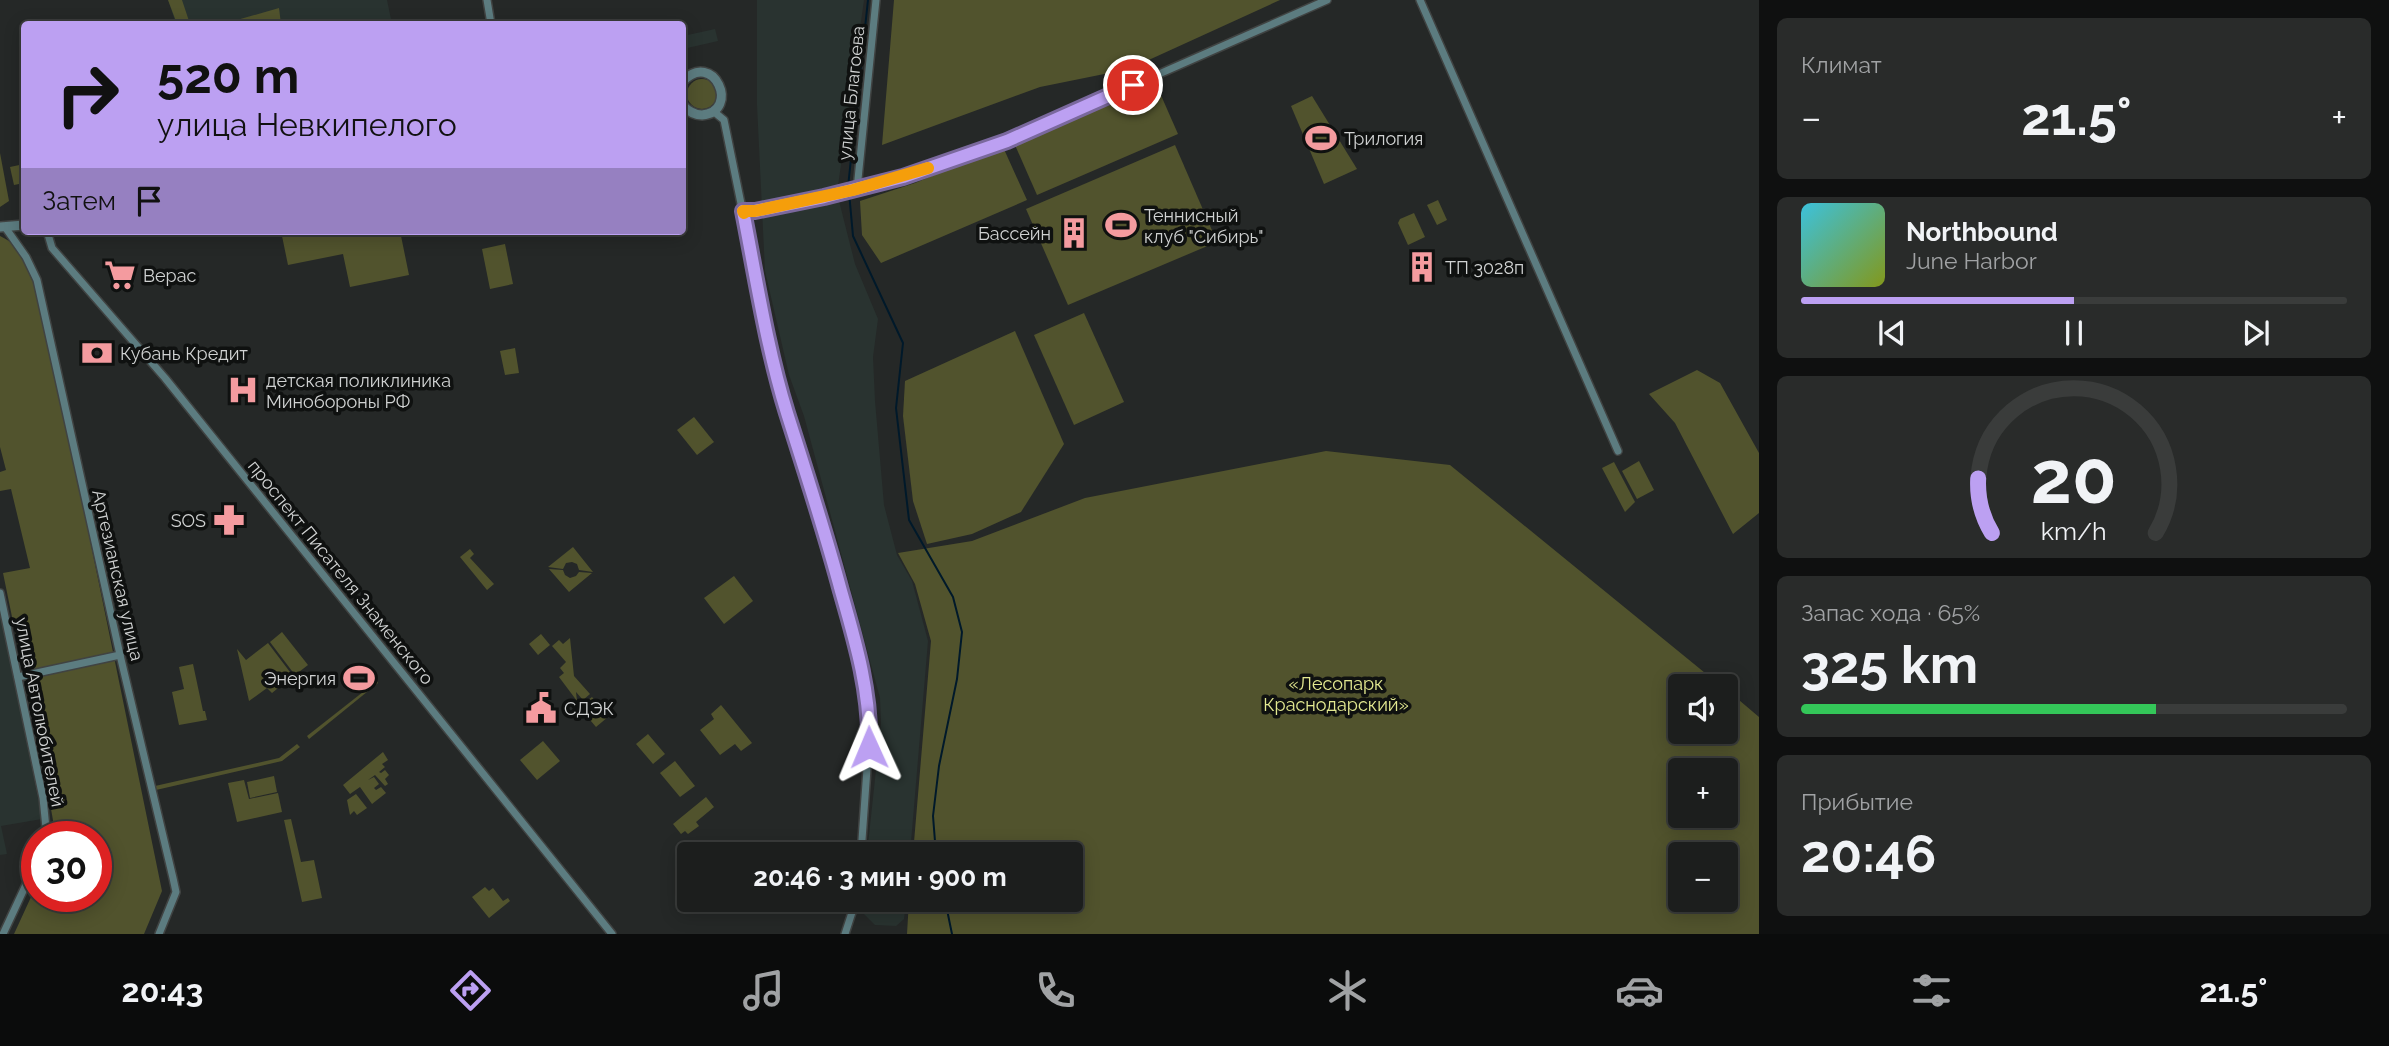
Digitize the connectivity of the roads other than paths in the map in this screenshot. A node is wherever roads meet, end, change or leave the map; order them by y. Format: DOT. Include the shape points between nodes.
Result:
graph roads {
  1 [pos="487,0"];
  2 [pos="876,0"];
  3 [pos="1327,0"];
  4 [pos="1420,0"];
  5 [pos="490,21"];
  6 [pos="686,79"];
  7 [pos="686,109"];
  8 [pos="713,111"];
  9 [pos="855,190"];
  10 [pos="743,211"];
  11 [pos="21,225"];
  12 [pos="3,227"];
  13 [pos="48,235"];
  14 [pos="1619,451"];
  15 [pos="0,593"];
  16 [pos="120,655"];
  17 [pos="18,677"];
  18 [pos="45,821"];
  19 [pos="862,842"];
  20 [pos="21,896"];
  21 [pos="852,912"];
  22 [pos="3,934"];
  23 [pos="159,934"];
  24 [pos="612,934"];
  25 [pos="845,934"];
  1 -- 5 [label="street"];
  2 -- 9 [label="street, улица Благоева"];
  3 -- 9 [label="street" via="1007,141"];
  4 -- 14 [label="street"];
  6 -- 8 [label="street" via="698,72 715,78 722,95"];
  7 -- 8 [label="street" via="697,115"];
  8 -- 10 [label="street" via="724,120"];
  9 -- 10 [label="street"];
  10 -- 19 [label="street" via="787,411 865,685 870,737"];
  11 -- 12 [label="street"];
  12 -- 16 [label="street, Артезианская улица" via="37,280"];
  13 -- 24 [label="street, проспект Писателя Знаменского" via="52,248 173,388"];
  15 -- 17 [label="street, улица Автолюбителей"];
  16 -- 17 [label="street"];
  16 -- 23 [label="street, Артезианская улица" via="176,892"];
  17 -- 18 [label="street, улица Автолюбителей"];
  20 -- 22 [label="street"];
  21 -- 25 [label="street"];
}
